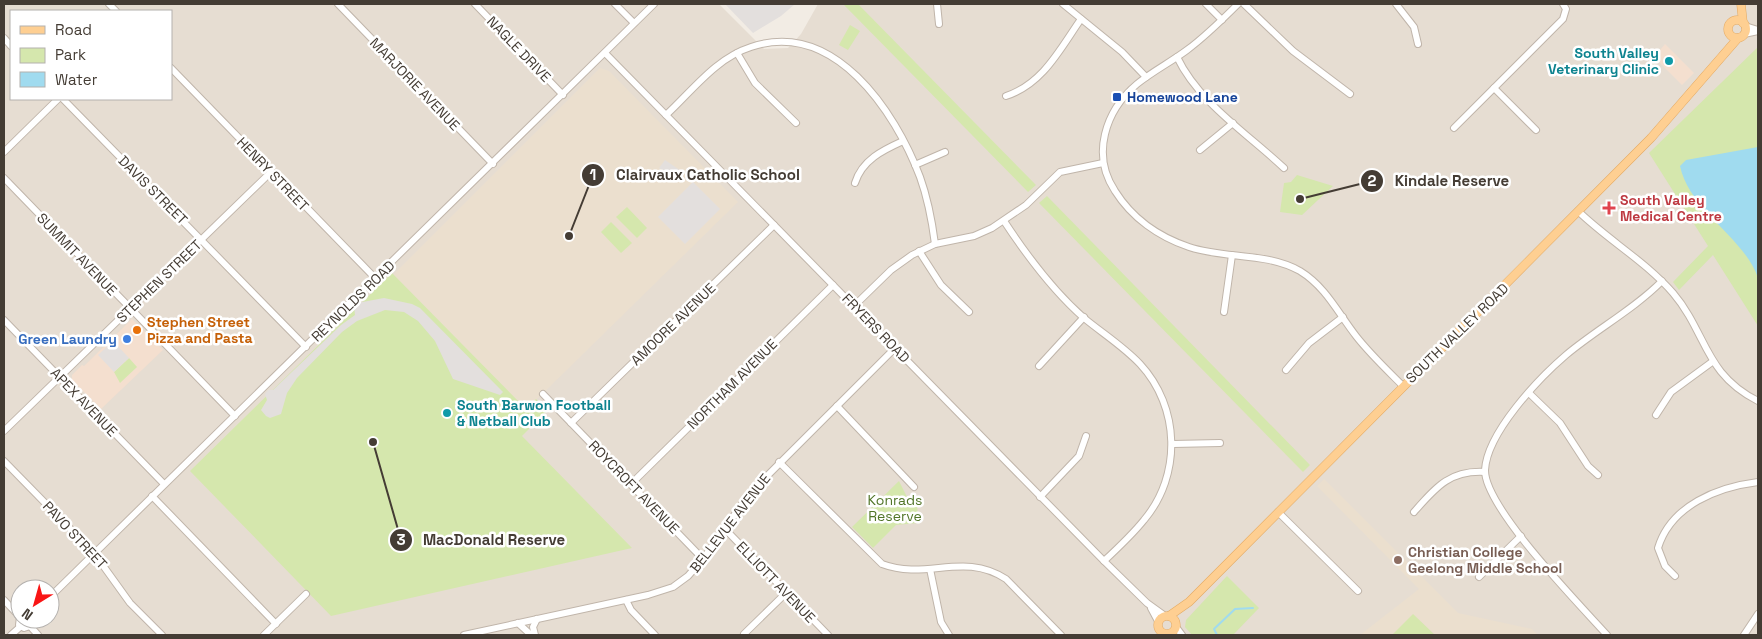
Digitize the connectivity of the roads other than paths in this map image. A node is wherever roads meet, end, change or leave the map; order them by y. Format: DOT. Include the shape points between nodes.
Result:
graph roads {
  1 [pos="338,4"];
  2 [pos="475,4"];
  3 [pos="615,4"];
  4 [pos="654,4"];
  5 [pos="937,4"];
  6 [pos="1063,4"];
  7 [pos="1206,4"];
  8 [pos="1238,4"];
  9 [pos="1244,4"];
  10 [pos="1396,4"];
  11 [pos="1563,4"];
  12 [pos="1740,4"];
  13 [pos="1081,19"];
  14 [pos="1222,20"];
  15 [pos="1732,21"];
  16 [pos="634,23"];
  17 [pos="939,24"];
  18 [pos="1743,30"];
  19 [pos="1758,31"];
  20 [pos="1730,34"];
  21 [pos="1418,44"];
  22 [pos="605,53"];
  23 [pos="737,53"];
  24 [pos="1177,57"];
  25 [pos="1721,59"];
  26 [pos="172,69"];
  27 [pos="1146,77"];
  28 [pos="1494,88"];
  29 [pos="1350,94"];
  30 [pos="562,95"];
  31 [pos="1006,96"];
  32 [pos="57,100"];
  33 [pos="64,100"];
  34 [pos="666,115"];
  35 [pos="796,123"];
  36 [pos="1233,123"];
  37 [pos="1454,128"];
  38 [pos="1536,130"];
  39 [pos="903,142"];
  40 [pos="1200,150"];
  41 [pos="4,152"];
  42 [pos="945,152"];
  43 [pos="1103,163"];
  44 [pos="493,164"];
  45 [pos="915,165"];
  46 [pos="1284,168"];
  47 [pos="271,172"];
  48 [pos="4,178"];
  49 [pos="855,183"];
  50 [pos="1578,211"];
  51 [pos="1004,221"];
  52 [pos="774,225"];
  53 [pos="201,239"];
  54 [pos="935,244"];
  55 [pos="919,251"];
  56 [pos="1232,255"];
  57 [pos="376,278"];
  58 [pos="1662,281"];
  59 [pos="833,285"];
  60 [pos="854,306"];
  61 [pos="130,308"];
  62 [pos="969,312"];
  63 [pos="1224,312"];
  64 [pos="1084,317"];
  65 [pos="1343,317"];
  66 [pos="4,320"];
  67 [pos="306,347"];
  68 [pos="895,348"];
  69 [pos="1712,362"];
  70 [pos="1039,366"];
  71 [pos="1286,370"];
  72 [pos="59,377"];
  73 [pos="1403,386"];
  74 [pos="1529,393"];
  75 [pos="543,394"];
  76 [pos="1758,401"];
  77 [pos="837,406"];
  78 [pos="1656,415"];
  79 [pos="235,416"];
  80 [pos="571,423"];
  81 [pos="4,431"];
  82 [pos="1086,436"];
  83 [pos="1220,443"];
  84 [pos="1173,444"];
  85 [pos="4,461"];
  86 [pos="779,462"];
  87 [pos="1485,472"];
  88 [pos="1598,474"];
  89 [pos="1758,482"];
  90 [pos="164,484"];
  91 [pos="632,484"];
  92 [pos="914,487"];
  93 [pos="152,496"];
  94 [pos="1040,497"];
  95 [pos="1278,512"];
  96 [pos="1414,512"];
  97 [pos="725,529"];
  98 [pos="1521,536"];
  99 [pos="94,552"];
  100 [pos="703,559"];
  101 [pos="1104,561"];
  102 [pos="930,569"];
  103 [pos="1675,576"];
  104 [pos="1479,577"];
  105 [pos="60,586"];
  106 [pos="1358,591"];
  107 [pos="786,593"];
  108 [pos="306,594"];
  109 [pos="626,600"];
  110 [pos="1189,602"];
  111 [pos="1758,614"];
  112 [pos="537,619"];
  113 [pos="1162,620"];
  114 [pos="276,624"];
  115 [pos="518,624"];
  116 [pos="1176,625"];
  117 [pos="744,634"];
  118 [pos="162,635"];
  119 [pos="264,635"];
  120 [pos="464,635"];
  121 [pos="531,635"];
  122 [pos="535,635"];
  123 [pos="656,635"];
  124 [pos="828,635"];
  125 [pos="950,635"];
  126 [pos="1061,635"];
  127 [pos="1154,635"];
  128 [pos="1165,635"];
  129 [pos="1182,635"];
  130 [pos="1607,635"];
  131 [pos="1744,635"];
  1 -- 44 [label="street, MARJORIE AVENUE"];
  2 -- 30 [label="street, NAGLE DRIVE"];
  3 -- 16 [label="street"];
  4 -- 16 [label="street, REYNOLDS ROAD"];
  5 -- 17 [label="street"];
  6 -- 13 [label="street"];
  7 -- 14 [label="street"];
  8 -- 14 [label="street"];
  9 -- 29 [label="street" via="1292,51"];
  10 -- 21 [label="street" via="1414,28"];
  11 -- 28 [label="street" via="1566,9 1563,19"];
  12 -- 15 [label="main road, SOUTH VALLEY ROAD"];
  12 -- 18 [label="main road, SOUTH VALLEY ROAD"];
  13 -- 27 [label="street" via="1122,52"];
  13 -- 31 [label="street" via="1040,76"];
  14 -- 24 [label="street"];
  15 -- 18 [label="main road" via="1737,20"];
  15 -- 20 [label="main road, SOUTH VALLEY ROAD" via="1728,26"];
  16 -- 22 [label="street, REYNOLDS ROAD"];
  18 -- 19 [label="street"];
  18 -- 20 [label="main road"];
  18 -- 25 [label="main road, SOUTH VALLEY ROAD"];
  20 -- 25 [label="main road, SOUTH VALLEY ROAD"];
  22 -- 30 [label="street, REYNOLDS ROAD"];
  22 -- 34 [label="street, FRYERS ROAD"];
  23 -- 34 [label="street" via="716,68"];
  23 -- 35 [label="street" via="755,83"];
  23 -- 39 [label="street" via="770,42 791,42 826,54 860,79 884,109"];
  24 -- 27 [label="street"];
  24 -- 36 [label="street" via="1192,82"];
  25 -- 50 [label="main road, SOUTH VALLEY ROAD" via="1651,138"];
  26 -- 47 [label="street, HENRY STREET"];
  27 -- 43 [label="street" via="1122,100 1112,115 1103,142"];
  28 -- 37 [label="street"];
  28 -- 38 [label="street"];
  30 -- 44 [label="street, REYNOLDS ROAD"];
  32 -- 41 [label="street"];
  33 -- 53 [label="street, DAVIS STREET"];
  34 -- 52 [label="street, FRYERS ROAD"];
  36 -- 40 [label="street"];
  36 -- 46 [label="street"];
  39 -- 45 [label="street"];
  39 -- 49 [label="street" via="874,157 862,168"];
  42 -- 45 [label="street"];
  43 -- 51 [label="street" via="1060,172"];
  43 -- 56 [label="street" via="1120,200 1157,232 1189,247"];
  44 -- 57 [label="street, REYNOLDS ROAD"];
  45 -- 54 [label="street" via="927,202"];
  47 -- 53 [label="street, STEPHEN STREET"];
  47 -- 57 [label="street, HENRY STREET"];
  48 -- 61 [label="street, SUMMIT AVENUE"];
  50 -- 58 [label="street"];
  50 -- 73 [label="main road, SOUTH VALLEY ROAD"];
  51 -- 54 [label="street" via="974,236"];
  51 -- 64 [label="street" via="1039,270"];
  52 -- 59 [label="street, FRYERS ROAD"];
  52 -- 80 [label="street, AMOORE AVENUE"];
  53 -- 61 [label="street, STEPHEN STREET"];
  53 -- 67 [label="street, DAVIS STREET"];
  54 -- 55 [label="street"];
  55 -- 60 [label="street" via="899,263"];
  55 -- 62 [label="street" via="941,285"];
  56 -- 63 [label="street"];
  56 -- 65 [label="street" via="1269,260 1298,270 1326,292"];
  57 -- 67 [label="street, REYNOLDS ROAD"];
  58 -- 69 [label="street" via="1683,306"];
  58 -- 74 [label="street" via="1637,304 1566,355"];
  59 -- 60 [label="street, FRYERS ROAD"];
  59 -- 91 [label="street, NORTHAM AVENUE"];
  60 -- 68 [label="street, FRYERS ROAD"];
  61 -- 72 [label="street, STEPHEN STREET"];
  61 -- 79 [label="street, SUMMIT AVENUE"];
  64 -- 70 [label="street"];
  64 -- 84 [label="street" via="1128,353 1152,378 1163,398"];
  65 -- 71 [label="street" via="1309,343"];
  65 -- 73 [label="street" via="1369,351"];
  66 -- 72 [label="street, APEX AVENUE"];
  67 -- 79 [label="street, REYNOLDS ROAD"];
  68 -- 77 [label="street, BELLEVUE AVENUE"];
  68 -- 94 [label="street, FRYERS ROAD"];
  69 -- 76 [label="street" via="1738,388"];
  69 -- 78 [label="street" via="1671,392"];
  72 -- 81 [label="street, STEPHEN STREET"];
  72 -- 90 [label="street, APEX AVENUE"];
  73 -- 95 [label="main road, SOUTH VALLEY ROAD"];
  74 -- 87 [label="street" via="1491,443"];
  74 -- 88 [label="street" via="1560,422 1588,466"];
  75 -- 80 [label="street, ROYCROFT AVENUE"];
  77 -- 86 [label="street, BELLEVUE AVENUE"];
  77 -- 92 [label="street"];
  79 -- 90 [label="street, REYNOLDS ROAD"];
  80 -- 91 [label="street, ROYCROFT AVENUE"];
  82 -- 94 [label="street" via="1079,456"];
  83 -- 84 [label="street"];
  84 -- 101 [label="street" via="1165,482 1156,502 1145,520"];
  85 -- 99 [label="street, PAVO STREET"];
  86 -- 97 [label="street, BELLEVUE AVENUE" via="750,493"];
  86 -- 102 [label="street" via="882,564 904,570"];
  87 -- 96 [label="street" via="1458,474 1446,480"];
  87 -- 98 [label="street" via="1495,502"];
  89 -- 103 [label="street" via="1715,491 1676,518 1658,548 1665,566"];
  90 -- 93 [label="street, REYNOLDS ROAD"];
  91 -- 100 [label="street, ROYCROFT AVENUE"];
  93 -- 99 [label="street, REYNOLDS ROAD"];
  93 -- 114 [label="street"];
  94 -- 101 [label="street, FRYERS ROAD"];
  95 -- 106 [label="street"];
  95 -- 110 [label="main road, SOUTH VALLEY ROAD"];
  97 -- 100 [label="street, BELLEVUE AVENUE"];
  97 -- 107 [label="street, ELLIOTT AVENUE"];
  98 -- 104 [label="street"];
  98 -- 130 [label="street"];
  99 -- 105 [label="street, REYNOLDS ROAD"];
  99 -- 118 [label="street, PAVO STREET" via="130,603"];
  100 -- 109 [label="street, BELLEVUE AVENUE" via="673,587"];
  101 -- 113 [label="street, FRYERS ROAD"];
  102 -- 125 [label="street" via="941,622"];
  102 -- 126 [label="street" via="970,565 995,572 1006,579"];
  107 -- 117 [label="street"];
  107 -- 124 [label="street, ELLIOTT AVENUE"];
  108 -- 114 [label="street"];
  109 -- 112 [label="street, BELLEVUE AVENUE"];
  109 -- 123 [label="street" via="631,610"];
  110 -- 113 [label="main road, SOUTH VALLEY ROAD"];
  110 -- 116 [label="main road, SOUTH VALLEY ROAD"];
  111 -- 131 [label="street"];
  112 -- 115 [label="street, BELLEVUE AVENUE"];
  112 -- 122 [label="street"];
  113 -- 116 [label="main road"];
  113 -- 127 [label="main road, SOUTH VALLEY ROAD"];
  113 -- 128 [label="main road"];
  114 -- 119 [label="street"];
  115 -- 120 [label="street, BELLEVUE AVENUE"];
  115 -- 121 [label="street"];
  116 -- 128 [label="main road, SOUTH VALLEY ROAD" via="1173,632"];
  116 -- 129 [label="street"];
}
